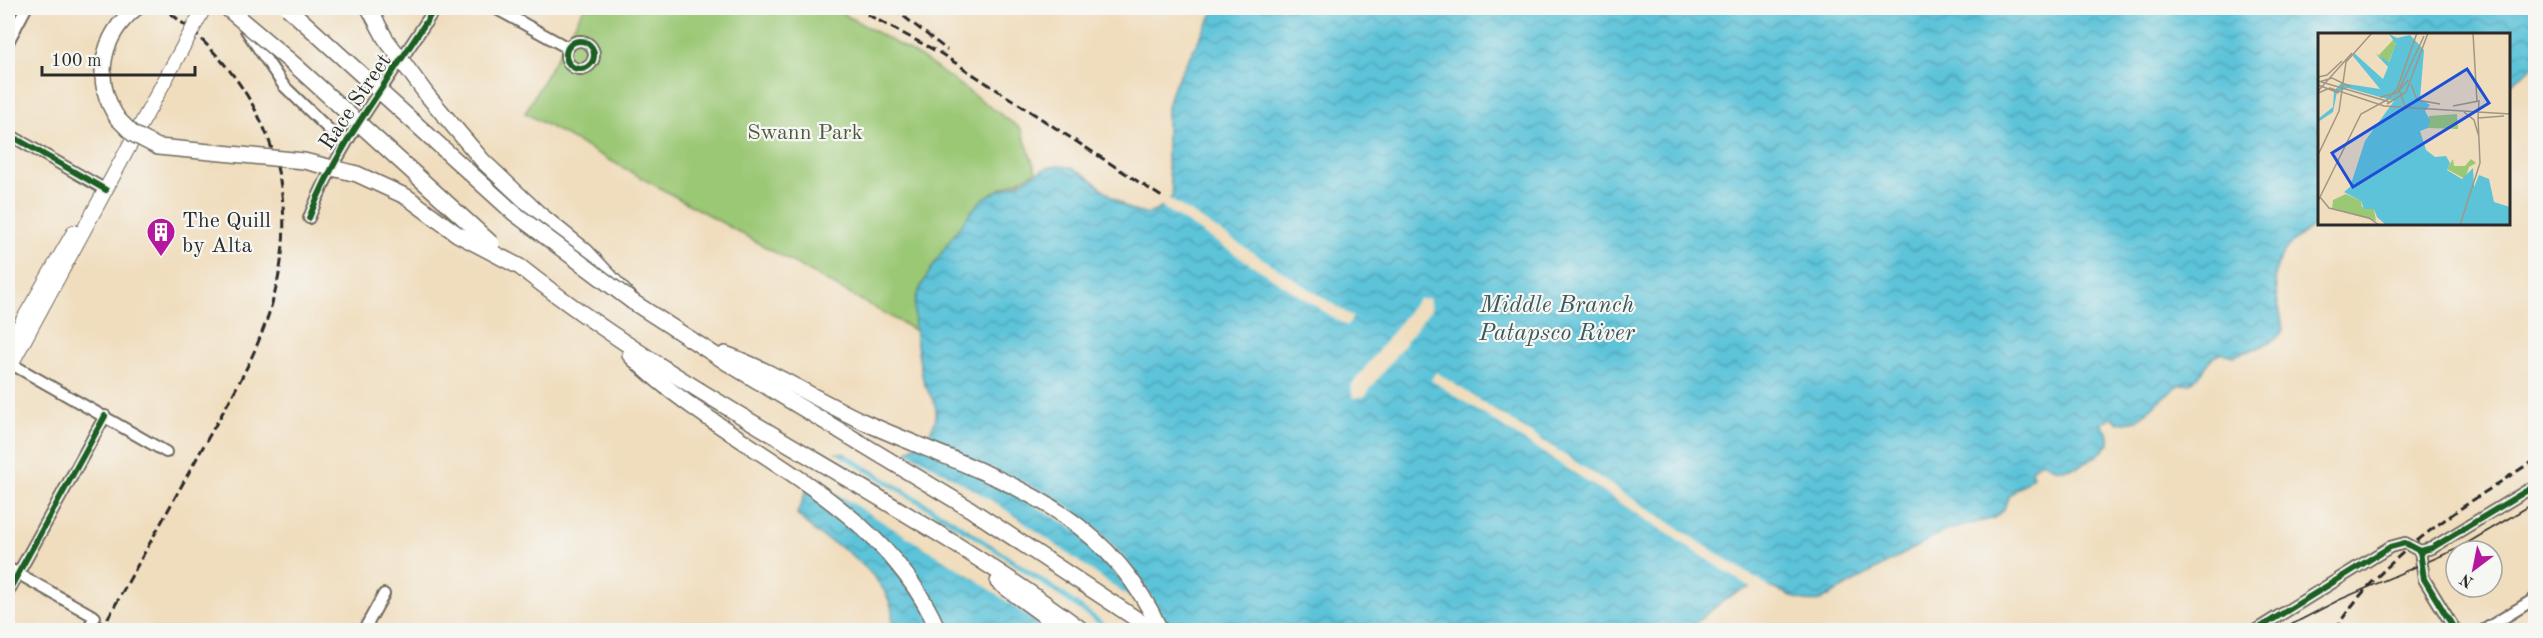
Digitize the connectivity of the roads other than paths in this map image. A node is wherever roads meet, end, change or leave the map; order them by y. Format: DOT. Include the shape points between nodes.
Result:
graph roads {
  1 [pos="26,8"];
  2 [pos="136,8"];
  3 [pos="204,8"];
  4 [pos="227,8"];
  5 [pos="288,8"];
  6 [pos="369,8"];
  7 [pos="435,8"];
  8 [pos="495,8"];
  9 [pos="8,42"];
  10 [pos="568,48"];
  11 [pos="8,134"];
  12 [pos="345,145"];
  13 [pos="106,190"];
  14 [pos="309,218"];
  15 [pos="520,267"];
  16 [pos="633,302"];
  17 [pos="602,328"];
  18 [pos="694,343"];
  19 [pos="8,346"];
  20 [pos="9,365"];
  21 [pos="105,416"];
  22 [pos="166,452"];
  23 [pos="2535,485"];
  24 [pos="927,528"];
  25 [pos="2420,550"];
  26 [pos="13,571"];
  27 [pos="1068,574"];
  28 [pos="8,592"];
  29 [pos="384,594"];
  30 [pos="2535,598"];
  31 [pos="87,630"];
  32 [pos="364,630"];
  33 [pos="938,630"];
  34 [pos="1064,630"];
  35 [pos="1082,630"];
  36 [pos="1137,630"];
  37 [pos="1154,630"];
  38 [pos="1160,630"];
  39 [pos="2256,630"];
  40 [pos="2455,630"];
  41 [pos="2484,630"];
  1 -- 9 [label="street"];
  2 -- 15 [label="highway, bridge" via="111,36 102,77 113,112 142,141 168,149 303,161 357,174 407,197 457,234"];
  3 -- 13 [label="main road, bridge"];
  4 -- 12 [label="street" via="242,23 284,86"];
  4 -- 15 [label="highway, bridge"];
  5 -- 16 [label="highway, bridge" via="500,201"];
  6 -- 16 [label="highway, bridge" via="411,76 465,142 519,196 585,251"];
  7 -- 12 [label="street, Race Street"];
  8 -- 10 [label="street"];
  11 -- 13 [label="street"];
  12 -- 14 [label="street, Race Street"];
  13 -- 19 [label="main road" via="80,221"];
  13 -- 20 [label="main road"];
  15 -- 17 [label="highway"];
  16 -- 18 [label="highway"];
  17 -- 24 [label="highway"];
  17 -- 33 [label="highway" via="657,382 869,532 918,589"];
  18 -- 27 [label="highway" via="961,503"];
  18 -- 38 [label="highway" via="760,366 858,419 1018,488 1061,511 1095,537 1124,569"];
  20 -- 21 [label="street"];
  21 -- 22 [label="street"];
  21 -- 26 [label="street"];
  23 -- 25 [label="street" via="2453,537 2426,551"];
  24 -- 34 [label="highway"];
  24 -- 35 [label="highway" via="1020,585"];
  25 -- 39 [label="street" via="2405,543 2390,547"];
  25 -- 40 [label="street" via="2421,568"];
  26 -- 28 [label="street"];
  26 -- 31 [label="street" via="95,617"];
  27 -- 36 [label="highway"];
  27 -- 37 [label="highway"];
  29 -- 32 [label="street"];
  30 -- 41 [label="street"];
}
